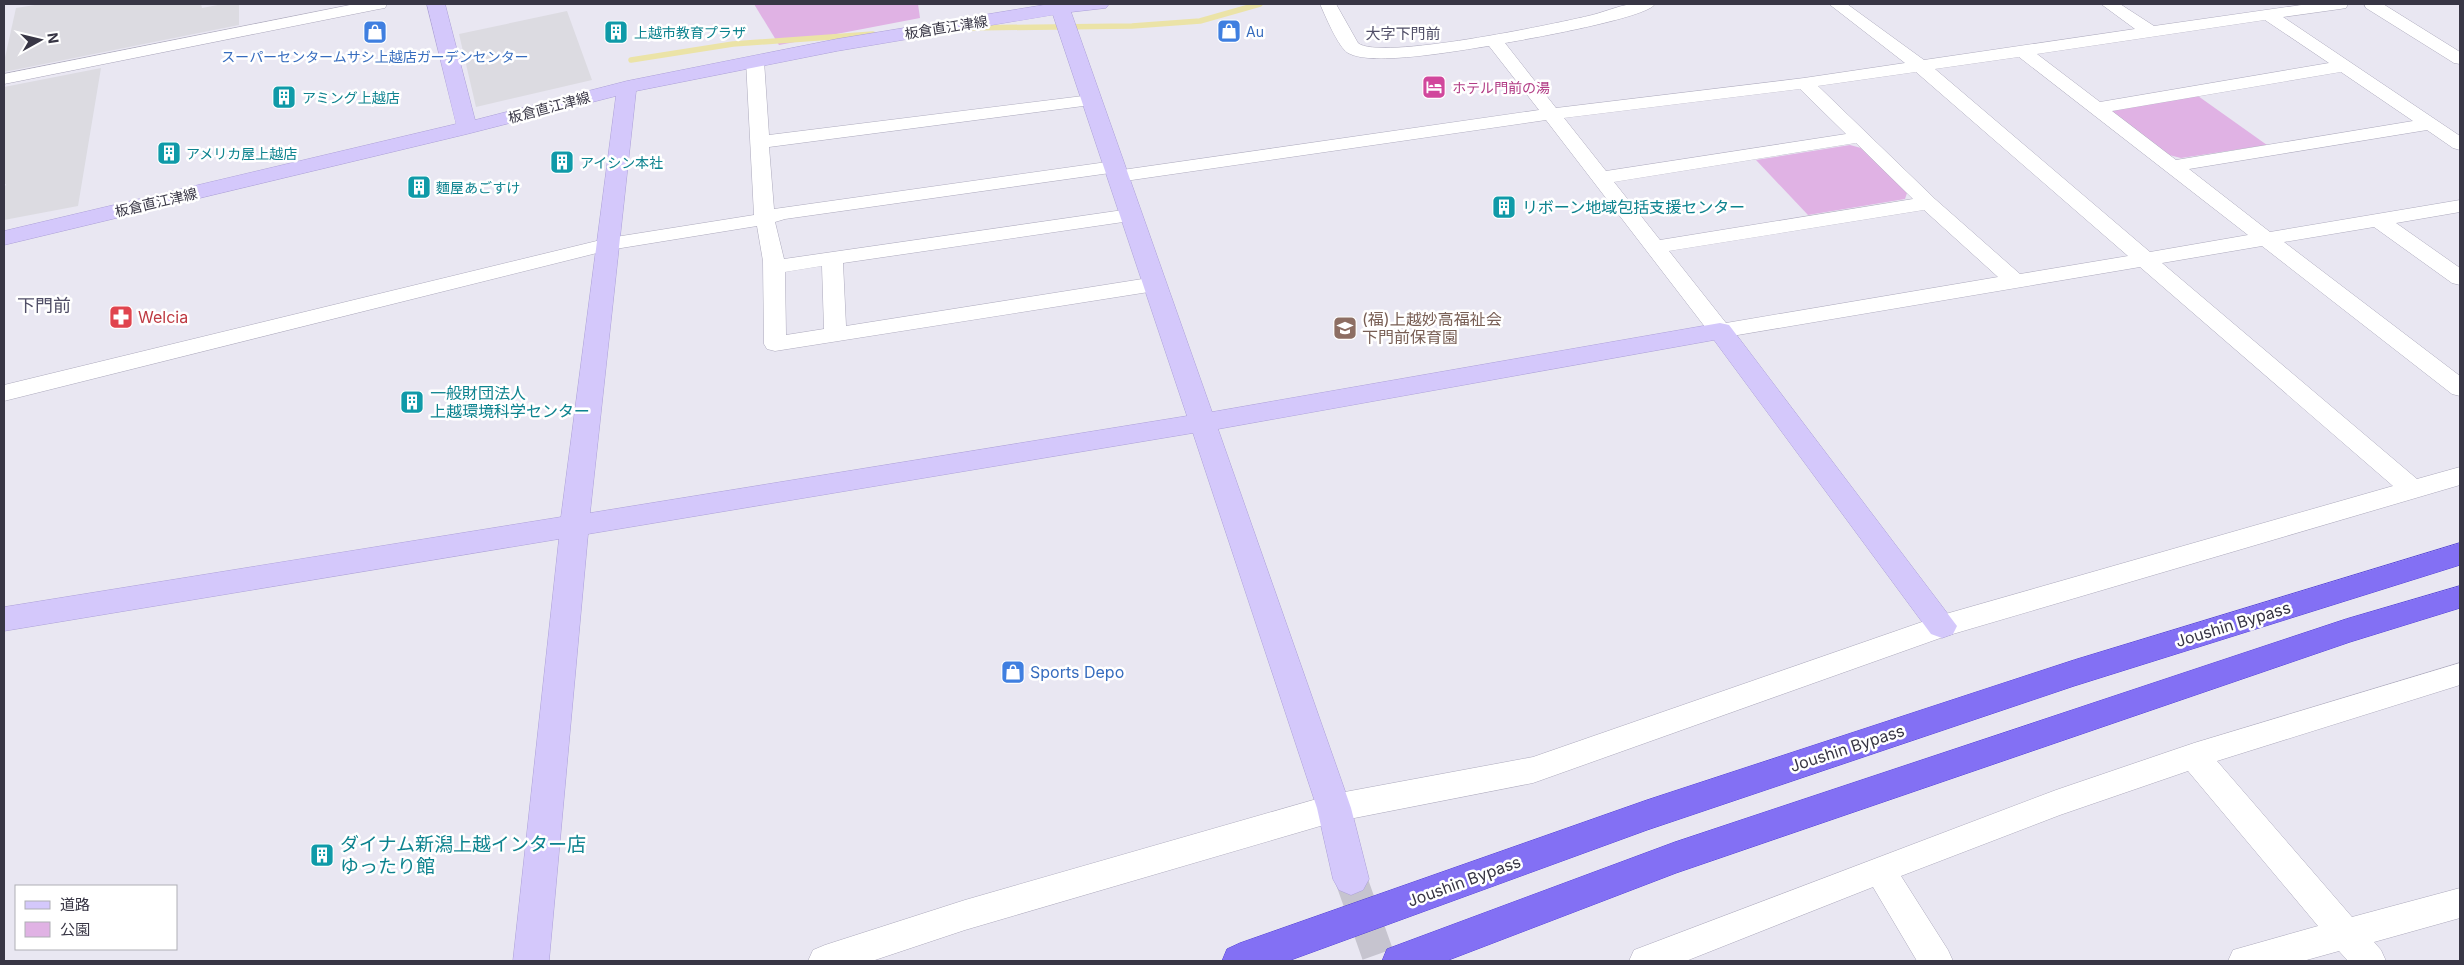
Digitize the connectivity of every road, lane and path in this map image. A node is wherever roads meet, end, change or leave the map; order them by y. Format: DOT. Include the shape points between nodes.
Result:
graph roads {
  1 [pos="380,4"];
  2 [pos="436,4"];
  3 [pos="1100,4"];
  4 [pos="1328,4"];
  5 [pos="1647,4"];
  6 [pos="1837,4"];
  7 [pos="2109,4"];
  8 [pos="2340,4"];
  9 [pos="2372,4"];
  10 [pos="1060,6"];
  11 [pos="2266,14"];
  12 [pos="2149,30"];
  13 [pos="1493,39"];
  14 [pos="2021,50"];
  15 [pos="2460,60"];
  16 [pos="755,61"];
  17 [pos="1918,64"];
  18 [pos="2345,66"];
  19 [pos="4,79"];
  20 [pos="1804,83"];
  21 [pos="626,87"];
  22 [pos="1091,100"];
  23 [pos="2096,108"];
  24 [pos="1550,114"];
  25 [pos="2429,124"];
  26 [pos="467,128"];
  27 [pos="1860,137"];
  28 [pos="760,142"];
  29 [pos="2460,144"];
  30 [pos="2173,166"];
  31 [pos="1116,171"];
  32 [pos="1600,178"];
  33 [pos="1928,203"];
  34 [pos="2460,206"];
  35 [pos="1130,216"];
  36 [pos="764,219"];
  37 [pos="2378,220"];
  38 [pos="4,238"];
  39 [pos="2264,238"];
  40 [pos="609,244"];
  41 [pos="1653,247"];
  42 [pos="832,258"];
  43 [pos="2142,259"];
  44 [pos="773,267"];
  45 [pos="2460,278"];
  46 [pos="2015,281"];
  47 [pos="1155,284"];
  48 [pos="1720,331"];
  49 [pos="836,335"];
  50 [pos="2460,388"];
  51 [pos="4,393"];
  52 [pos="1201,423"];
  53 [pos="2460,476"];
  54 [pos="2413,490"];
  55 [pos="574,527"];
  56 [pos="2460,554"];
  57 [pos="2460,597"];
  58 [pos="4,619"];
  59 [pos="1942,626"];
  60 [pos="2460,674"];
  61 [pos="2194,756"];
  62 [pos="1334,808"];
  63 [pos="1880,870"];
  64 [pos="1351,879"];
  65 [pos="2460,903"];
  66 [pos="2345,934"];
  67 [pos="531,961"];
  68 [pos="825,961"];
  69 [pos="1240,961"];
  70 [pos="1400,961"];
  71 [pos="1646,961"];
  72 [pos="1936,961"];
  73 [pos="2245,961"];
  74 [pos="2369,961"];
  1 -- 19 [label="street"];
  2 -- 26 [label="street"];
  3 -- 10 [label="street, 板倉直江津線"];
  4 -- 13 [label="street" via="1352,49 1361,52 1395,52"];
  5 -- 13 [label="street" via="1596,20"];
  6 -- 17 [label="street"];
  7 -- 12 [label="street"];
  8 -- 11 [label="street"];
  9 -- 15 [label="street"];
  10 -- 16 [label="street, 板倉直江津線"];
  10 -- 22 [label="street"];
  11 -- 12 [label="street"];
  11 -- 18 [label="street"];
  12 -- 14 [label="street"];
  13 -- 24 [label="street"];
  14 -- 17 [label="street"];
  14 -- 23 [label="street"];
  16 -- 21 [label="street, 板倉直江津線"];
  16 -- 28 [label="street"];
  17 -- 20 [label="street"];
  17 -- 43 [label="street"];
  18 -- 23 [label="street"];
  18 -- 25 [label="street"];
  20 -- 24 [label="street"];
  20 -- 27 [label="street"];
  21 -- 26 [label="street, 板倉直江津線"];
  21 -- 40 [label="street"];
  22 -- 28 [label="street"];
  22 -- 31 [label="street"];
  23 -- 30 [label="street"];
  24 -- 31 [label="street"];
  24 -- 32 [label="street"];
  25 -- 29 [label="street"];
  25 -- 30 [label="street"];
  26 -- 38 [label="street, 板倉直江津線"];
  27 -- 32 [label="street"];
  27 -- 33 [label="street"];
  28 -- 36 [label="street"];
  30 -- 39 [label="street"];
  31 -- 35 [label="street"];
  31 -- 36 [label="street" via="781,213"];
  32 -- 41 [label="street"];
  33 -- 41 [label="street"];
  33 -- 46 [label="street"];
  34 -- 37 [label="street"];
  35 -- 42 [label="street"];
  35 -- 47 [label="street"];
  36 -- 40 [label="street"];
  36 -- 44 [label="street" via="770,229"];
  37 -- 39 [label="street"];
  37 -- 45 [label="street"];
  39 -- 43 [label="street"];
  39 -- 50 [label="street"];
  40 -- 51 [label="street"];
  40 -- 55 [label="street"];
  41 -- 48 [label="street"];
  42 -- 44 [label="street"];
  42 -- 49 [label="street"];
  43 -- 46 [label="street"];
  43 -- 54 [label="street"];
  44 -- 49 [label="street" via="775,344"];
  46 -- 48 [label="street"];
  47 -- 49 [label="street"];
  47 -- 52 [label="street"];
  48 -- 52 [label="street"];
  48 -- 59 [label="street"];
  52 -- 55 [label="street"];
  52 -- 62 [label="street"];
  53 -- 54 [label="street"];
  54 -- 59 [label="street"];
  55 -- 58 [label="street"];
  55 -- 67 [label="street"];
  56 -- 69 [label="highway, Joushin Bypass" via="2000,697 1647,815"];
  57 -- 70 [label="highway" via="2337,635 1685,854"];
  59 -- 62 [label="street" via="1533,770"];
  60 -- 61 [label="street"];
  61 -- 63 [label="street"];
  61 -- 66 [label="street"];
  62 -- 64 [label="street"];
  62 -- 68 [label="street" via="965,915"];
  63 -- 71 [label="street"];
  63 -- 72 [label="street"];
  65 -- 66 [label="street"];
  66 -- 73 [label="street"];
  66 -- 74 [label="street"];
}
